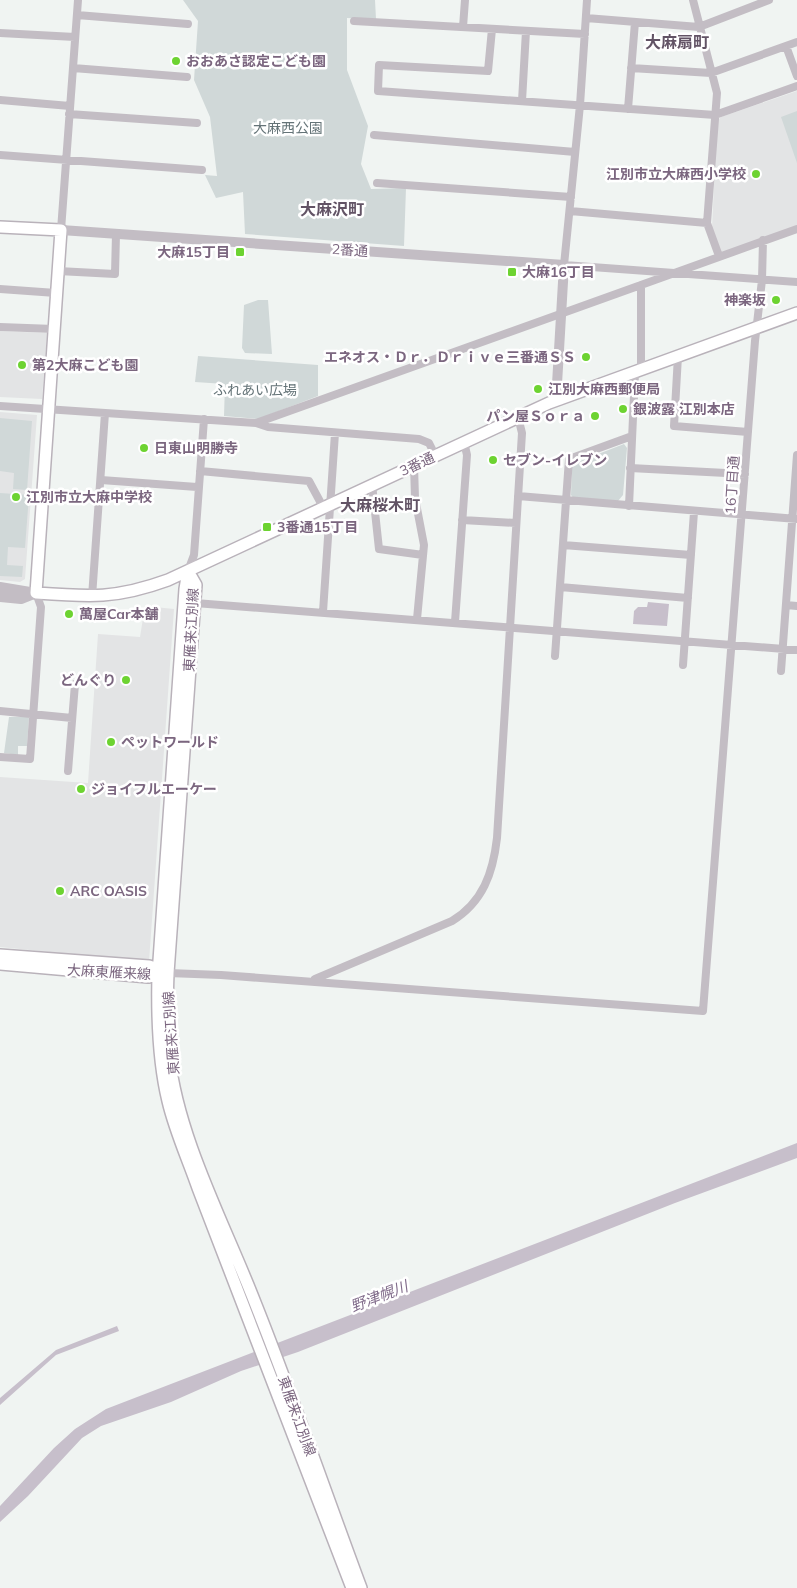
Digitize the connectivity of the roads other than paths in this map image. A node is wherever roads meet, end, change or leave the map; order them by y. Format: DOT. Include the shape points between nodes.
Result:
graph roads {
  1 [pos="78,0"];
  2 [pos="465,0"];
  3 [pos="587,0"];
  4 [pos="693,0"];
  5 [pos="769,0"];
  6 [pos="77,16"];
  7 [pos="586,18"];
  8 [pos="354,20"];
  9 [pos="635,22"];
  10 [pos="188,24"];
  11 [pos="699,26"];
  12 [pos="463,27"];
  13 [pos="492,29"];
  14 [pos="526,31"];
  15 [pos="0,32"];
  16 [pos="585,34"];
  17 [pos="75,37"];
  18 [pos="797,42"];
  19 [pos="786,46"];
  20 [pos="73,68"];
  21 [pos="631,68"];
  22 [pos="711,73"];
  23 [pos="797,76"];
  24 [pos="187,77"];
  25 [pos="797,86"];
  26 [pos="0,100"];
  27 [pos="522,101"];
  28 [pos="580,105"];
  29 [pos="628,109"];
  30 [pos="70,110"];
  31 [pos="715,115"];
  32 [pos="197,123"];
  33 [pos="374,135"];
  34 [pos="575,152"];
  35 [pos="0,155"];
  36 [pos="66,160"];
  37 [pos="202,170"];
  38 [pos="377,182"];
  39 [pos="571,197"];
  40 [pos="570,211"];
  41 [pos="707,223"];
  42 [pos="0,227"];
  43 [pos="797,229"];
  44 [pos="61,230"];
  45 [pos="116,234"];
  46 [pos="763,240"];
  47 [pos="719,256"];
  48 [pos="564,265"];
  49 [pos="58,271"];
  50 [pos="671,273"];
  51 [pos="762,280"];
  52 [pos="797,282"];
  53 [pos="641,285"];
  54 [pos="0,289"];
  55 [pos="56,293"];
  56 [pos="797,312"];
  57 [pos="560,316"];
  58 [pos="0,327"];
  59 [pos="756,327"];
  60 [pos="54,329"];
  61 [pos="678,356"];
  62 [pos="638,372"];
  63 [pos="560,400"];
  64 [pos="0,406"];
  65 [pos="48,408"];
  66 [pos="105,413"];
  67 [pos="518,417"];
  68 [pos="204,419"];
  69 [pos="256,423"];
  70 [pos="748,432"];
  71 [pos="335,433"];
  72 [pos="632,436"];
  73 [pos="464,442"];
  74 [pos="435,455"];
  75 [pos="797,455"];
  76 [pos="414,465"];
  77 [pos="630,468"];
  78 [pos="200,471"];
  79 [pos="745,474"];
  80 [pos="796,475"];
  81 [pos="100,480"];
  82 [pos="372,484"];
  83 [pos="198,487"];
  84 [pos="518,496"];
  85 [pos="564,501"];
  86 [pos="327,505"];
  87 [pos="628,506"];
  88 [pos="694,512"];
  89 [pos="743,516"];
  90 [pos="795,519"];
  91 [pos="462,520"];
  92 [pos="516,523"];
  93 [pos="563,545"];
  94 [pos="691,555"];
  95 [pos="423,556"];
  96 [pos="794,562"];
  97 [pos="188,571"];
  98 [pos="0,587"];
  99 [pos="560,587"];
  100 [pos="36,593"];
  101 [pos="0,597"];
  102 [pos="92,597"];
  103 [pos="688,598"];
  104 [pos="195,603"];
  105 [pos="786,605"];
  106 [pos="797,606"];
  107 [pos="323,612"];
  108 [pos="417,619"];
  109 [pos="455,622"];
  110 [pos="509,629"];
  111 [pos="557,632"];
  112 [pos="685,642"];
  113 [pos="732,645"];
  114 [pos="783,649"];
  115 [pos="797,650"];
  116 [pos="555,656"];
  117 [pos="683,665"];
  118 [pos="781,671"];
  119 [pos="75,684"];
  120 [pos="0,712"];
  121 [pos="33,714"];
  122 [pos="72,718"];
  123 [pos="0,757"];
  124 [pos="68,771"];
  125 [pos="0,955"];
  126 [pos="0,964"];
  127 [pos="162,972"];
  128 [pos="301,981"];
  129 [pos="286,1401"];
  130 [pos="352,1588"];
  131 [pos="361,1588"];
  1 -- 6 [label="street"];
  2 -- 12 [label="street"];
  3 -- 7 [label="street"];
  4 -- 11 [label="street"];
  5 -- 11 [label="street"];
  6 -- 10 [label="street"];
  6 -- 17 [label="street"];
  7 -- 9 [label="street"];
  7 -- 16 [label="street"];
  8 -- 12 [label="street"];
  9 -- 11 [label="street"];
  9 -- 21 [label="street"];
  11 -- 22 [label="street"];
  12 -- 13 [label="street"];
  13 -- 14 [label="street"];
  13 -- 27 [label="street" via="488,71 379,65 378,91"];
  14 -- 16 [label="street"];
  14 -- 27 [label="street"];
  15 -- 17 [label="street"];
  16 -- 28 [label="street"];
  17 -- 20 [label="street"];
  18 -- 19 [label="street"];
  19 -- 22 [label="street"];
  19 -- 23 [label="street"];
  20 -- 24 [label="street"];
  20 -- 30 [label="street"];
  21 -- 22 [label="street"];
  21 -- 29 [label="street"];
  22 -- 31 [label="street" via="717,93"];
  25 -- 31 [label="street"];
  26 -- 30 [label="street"];
  27 -- 28 [label="street"];
  28 -- 29 [label="street"];
  28 -- 34 [label="street"];
  29 -- 31 [label="street"];
  30 -- 32 [label="street"];
  30 -- 36 [label="street"];
  31 -- 41 [label="street"];
  33 -- 34 [label="street"];
  34 -- 39 [label="street"];
  35 -- 36 [label="street"];
  36 -- 37 [label="street"];
  36 -- 44 [label="street"];
  38 -- 39 [label="street"];
  39 -- 40 [label="street"];
  40 -- 41 [label="street"];
  40 -- 48 [label="street"];
  41 -- 47 [label="street"];
  42 -- 44 [label="main road, 2番通"];
  43 -- 46 [label="street"];
  44 -- 45 [label="street, 2番通"];
  44 -- 49 [label="main road"];
  45 -- 48 [label="street, 2番通"];
  45 -- 49 [label="street" via="115,274"];
  46 -- 47 [label="street"];
  46 -- 51 [label="street, 16丁目通"];
  47 -- 50 [label="street"];
  48 -- 50 [label="street"];
  48 -- 57 [label="street"];
  49 -- 55 [label="main road"];
  50 -- 51 [label="street"];
  50 -- 53 [label="street"];
  51 -- 52 [label="street"];
  51 -- 59 [label="street, 16丁目通"];
  53 -- 57 [label="street"];
  53 -- 62 [label="street"];
  54 -- 55 [label="street"];
  55 -- 60 [label="main road"];
  56 -- 59 [label="main road, 3番通"];
  57 -- 63 [label="street" via="557,384"];
  57 -- 69 [label="street"];
  58 -- 60 [label="street"];
  59 -- 61 [label="main road, 3番通"];
  59 -- 70 [label="street, 16丁目通"];
  60 -- 65 [label="main road"];
  61 -- 62 [label="main road, 3番通"];
  61 -- 70 [label="street" via="674,426"];
  62 -- 63 [label="main road, 3番通"];
  62 -- 72 [label="street"];
  63 -- 67 [label="main road, 3番通"];
  64 -- 65 [label="street"];
  65 -- 66 [label="street"];
  65 -- 100 [label="main road"];
  66 -- 68 [label="street"];
  66 -- 81 [label="street"];
  67 -- 73 [label="main road, 3番通"];
  67 -- 84 [label="street" via="522,433"];
  68 -- 69 [label="street"];
  68 -- 78 [label="street"];
  69 -- 71 [label="street"];
  70 -- 79 [label="street, 16丁目通"];
  71 -- 74 [label="street" via="419,439 429,443"];
  71 -- 86 [label="street"];
  72 -- 77 [label="street"];
  72 -- 85 [label="street" via="569,459"];
  73 -- 74 [label="main road, 3番通"];
  73 -- 91 [label="street" via="467,455"];
  74 -- 76 [label="main road, 3番通"];
  75 -- 80 [label="street"];
  76 -- 82 [label="main road, 3番通"];
  76 -- 95 [label="street"];
  77 -- 79 [label="street"];
  77 -- 87 [label="street"];
  78 -- 83 [label="street"];
  78 -- 86 [label="street" via="309,481"];
  79 -- 89 [label="street, 16丁目通"];
  80 -- 90 [label="street"];
  81 -- 83 [label="street"];
  81 -- 102 [label="street"];
  82 -- 86 [label="main road, 3番通"];
  82 -- 95 [label="street" via="379,549"];
  83 -- 97 [label="street" via="194,555"];
  84 -- 85 [label="street"];
  84 -- 92 [label="street"];
  85 -- 87 [label="street"];
  85 -- 93 [label="street"];
  86 -- 97 [label="main road, 3番通"];
  86 -- 107 [label="street"];
  87 -- 88 [label="street"];
  88 -- 89 [label="street"];
  88 -- 94 [label="street"];
  89 -- 90 [label="street"];
  89 -- 113 [label="street, 16丁目通"];
  90 -- 96 [label="street"];
  91 -- 92 [label="street"];
  91 -- 109 [label="street"];
  92 -- 110 [label="street"];
  93 -- 94 [label="street"];
  93 -- 99 [label="street"];
  94 -- 103 [label="street"];
  95 -- 108 [label="street"];
  96 -- 105 [label="street"];
  97 -- 102 [label="main road, 3番通" via="136,591"];
  97 -- 104 [label="main road, 東雁来江別線" via="196,585"];
  97 -- 127 [label="main road, 東雁来江別線"];
  98 -- 100 [label="street, 3番通"];
  99 -- 103 [label="street"];
  99 -- 111 [label="street"];
  100 -- 101 [label="street, 3番通" via="21,599"];
  100 -- 102 [label="main road, 3番通"];
  100 -- 121 [label="street" via="41,607"];
  103 -- 112 [label="street"];
  104 -- 107 [label="street"];
  104 -- 127 [label="main road, 東雁来江別線"];
  105 -- 106 [label="street"];
  105 -- 114 [label="street"];
  107 -- 108 [label="street"];
  108 -- 109 [label="street"];
  109 -- 110 [label="street"];
  110 -- 111 [label="street"];
  110 -- 128 [label="street" via="495,857 482,892 471,907 452,921 326,976"];
  111 -- 112 [label="street"];
  111 -- 116 [label="street"];
  112 -- 113 [label="street"];
  112 -- 117 [label="street"];
  113 -- 114 [label="street"];
  113 -- 128 [label="street, 16丁目通" via="703,1011"];
  114 -- 115 [label="street"];
  114 -- 118 [label="street"];
  119 -- 122 [label="street"];
  120 -- 121 [label="street"];
  121 -- 122 [label="street"];
  121 -- 123 [label="street" via="30,759"];
  122 -- 124 [label="street"];
  125 -- 127 [label="main road, 大麻東雁来線" via="149,966"];
  126 -- 127 [label="main road, 大麻東雁来線" via="148,977"];
  127 -- 128 [label="street"];
  127 -- 129 [label="main road, 東雁来江別線" via="170,1057 178,1101 202,1172 260,1314"];
  127 -- 129 [label="main road, 東雁来江別線" via="158,1032 168,1103 249,1319"];
  129 -- 130 [label="main road, 東雁来江別線"];
  129 -- 131 [label="main road, 東雁来江別線"];
}
